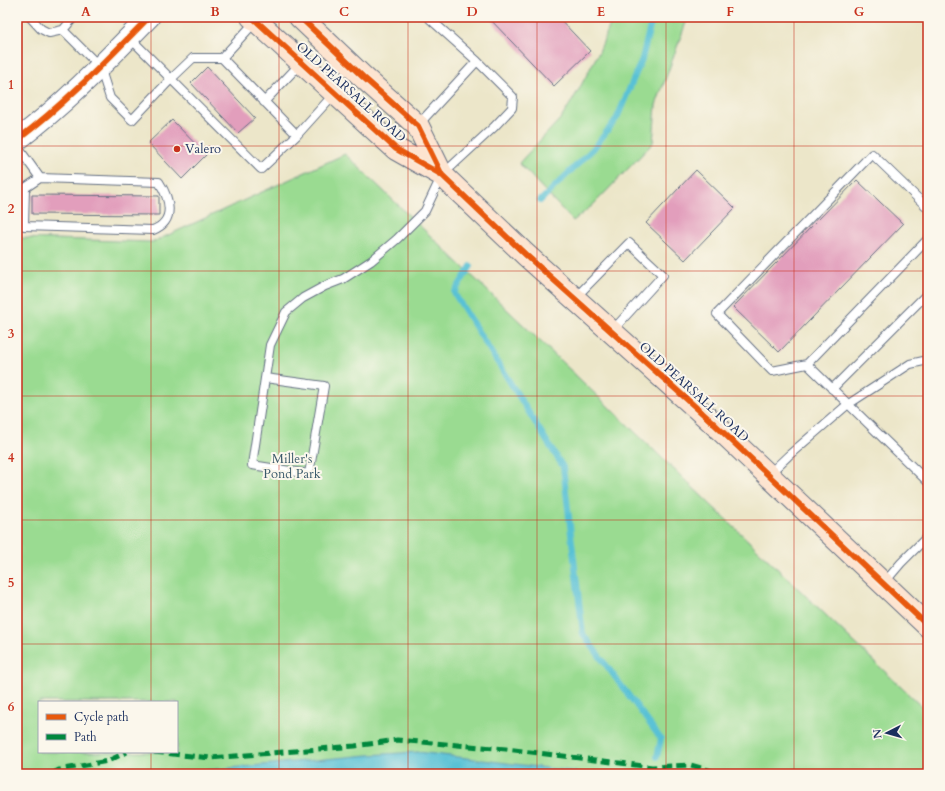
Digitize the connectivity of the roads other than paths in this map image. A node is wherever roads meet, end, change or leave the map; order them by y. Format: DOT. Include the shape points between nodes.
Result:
graph roads {
  1 [pos="30,17"];
  2 [pos="74,17"];
  3 [pos="149,17"];
  4 [pos="300,17"];
  5 [pos="430,18"];
  6 [pos="254,19"];
  7 [pos="63,30"];
  8 [pos="129,38"];
  9 [pos="222,58"];
  10 [pos="477,61"];
  11 [pos="302,62"];
  12 [pos="100,67"];
  13 [pos="170,80"];
  14 [pos="335,93"];
  15 [pos="264,102"];
  16 [pos="418,126"];
  17 [pos="297,135"];
  18 [pos="17,140"];
  19 [pos="17,146"];
  20 [pos="442,175"];
  21 [pos="40,178"];
  22 [pos="928,208"];
  23 [pos="928,239"];
  24 [pos="928,293"];
  25 [pos="575,299"];
  26 [pos="611,331"];
  27 [pos="928,360"];
  28 [pos="807,364"];
  29 [pos="265,378"];
  30 [pos="832,389"];
  31 [pos="847,405"];
  32 [pos="768,475"];
  33 [pos="928,482"];
  34 [pos="928,536"];
  35 [pos="883,584"];
  36 [pos="928,626"];
  1 -- 7 [label="lane" via="41,29 49,33"];
  2 -- 7 [label="lane"];
  3 -- 8 [label="street"];
  4 -- 16 [label="main road, OLD PEARSALL ROAD"];
  5 -- 10 [label="lane"];
  6 -- 9 [label="lane"];
  6 -- 11 [label="main road, OLD PEARSALL ROAD"];
  7 -- 12 [label="lane"];
  8 -- 12 [label="street"];
  8 -- 13 [label="lane"];
  9 -- 13 [label="lane" via="193,58"];
  9 -- 15 [label="lane"];
  10 -- 16 [label="lane"];
  10 -- 20 [label="lane" via="513,97 512,108"];
  11 -- 14 [label="main road, OLD PEARSALL ROAD"];
  11 -- 15 [label="lane"];
  12 -- 13 [label="lane" via="110,98 132,120"];
  12 -- 18 [label="street"];
  13 -- 17 [label="lane" via="261,169"];
  14 -- 17 [label="lane"];
  14 -- 20 [label="main road, OLD PEARSALL ROAD" via="396,149"];
  15 -- 17 [label="lane"];
  16 -- 20 [label="main road, OLD PEARSALL ROAD"];
  19 -- 21 [label="lane"];
  20 -- 25 [label="main road, OLD PEARSALL ROAD"];
  20 -- 29 [label="lane" via="424,211 397,239 371,261 343,279 303,298 286,312 270,345"];
  21 -- 21 [label="lane" via="25,188 24,226 153,230 167,221 167,194 159,182"];
  22 -- 28 [label="lane" via="872,154 716,314 772,371"];
  23 -- 28 [label="lane"];
  24 -- 30 [label="lane"];
  25 -- 26 [label="main road, OLD PEARSALL ROAD"];
  25 -- 26 [label="lane" via="628,243 662,275"];
  26 -- 32 [label="main road, OLD PEARSALL ROAD"];
  27 -- 31 [label="lane" via="910,364"];
  28 -- 30 [label="lane"];
  29 -- 29 [label="lane" via="252,465 309,474 324,386"];
  30 -- 31 [label="lane"];
  31 -- 32 [label="lane"];
  31 -- 33 [label="lane"];
  32 -- 35 [label="main road, OLD PEARSALL ROAD"];
  34 -- 35 [label="lane"];
  35 -- 36 [label="main road, OLD PEARSALL ROAD"];
}
